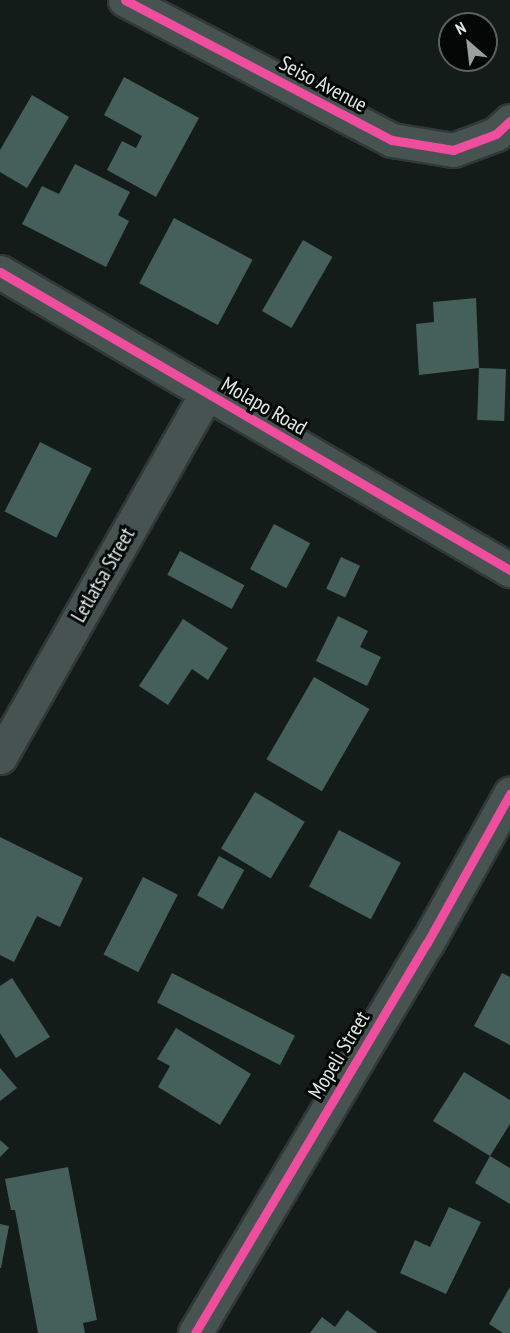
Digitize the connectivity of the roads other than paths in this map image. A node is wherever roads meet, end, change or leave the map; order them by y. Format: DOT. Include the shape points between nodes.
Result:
graph roads {
  1 [pos="125,0"];
  2 [pos="510,121"];
  3 [pos="0,272"];
  4 [pos="207,393"];
  5 [pos="510,570"];
  6 [pos="0,757"];
  7 [pos="510,794"];
  8 [pos="195,1333"];
  1 -- 2 [label="street, Seiso Avenue" via="392,140 453,150 496,134"];
  3 -- 4 [label="street, Molapo Road"];
  4 -- 5 [label="street, Molapo Road"];
  4 -- 6 [label="street, Letlatsa Street"];
  7 -- 8 [label="street, Mopeli Street" via="427,943"];
}
